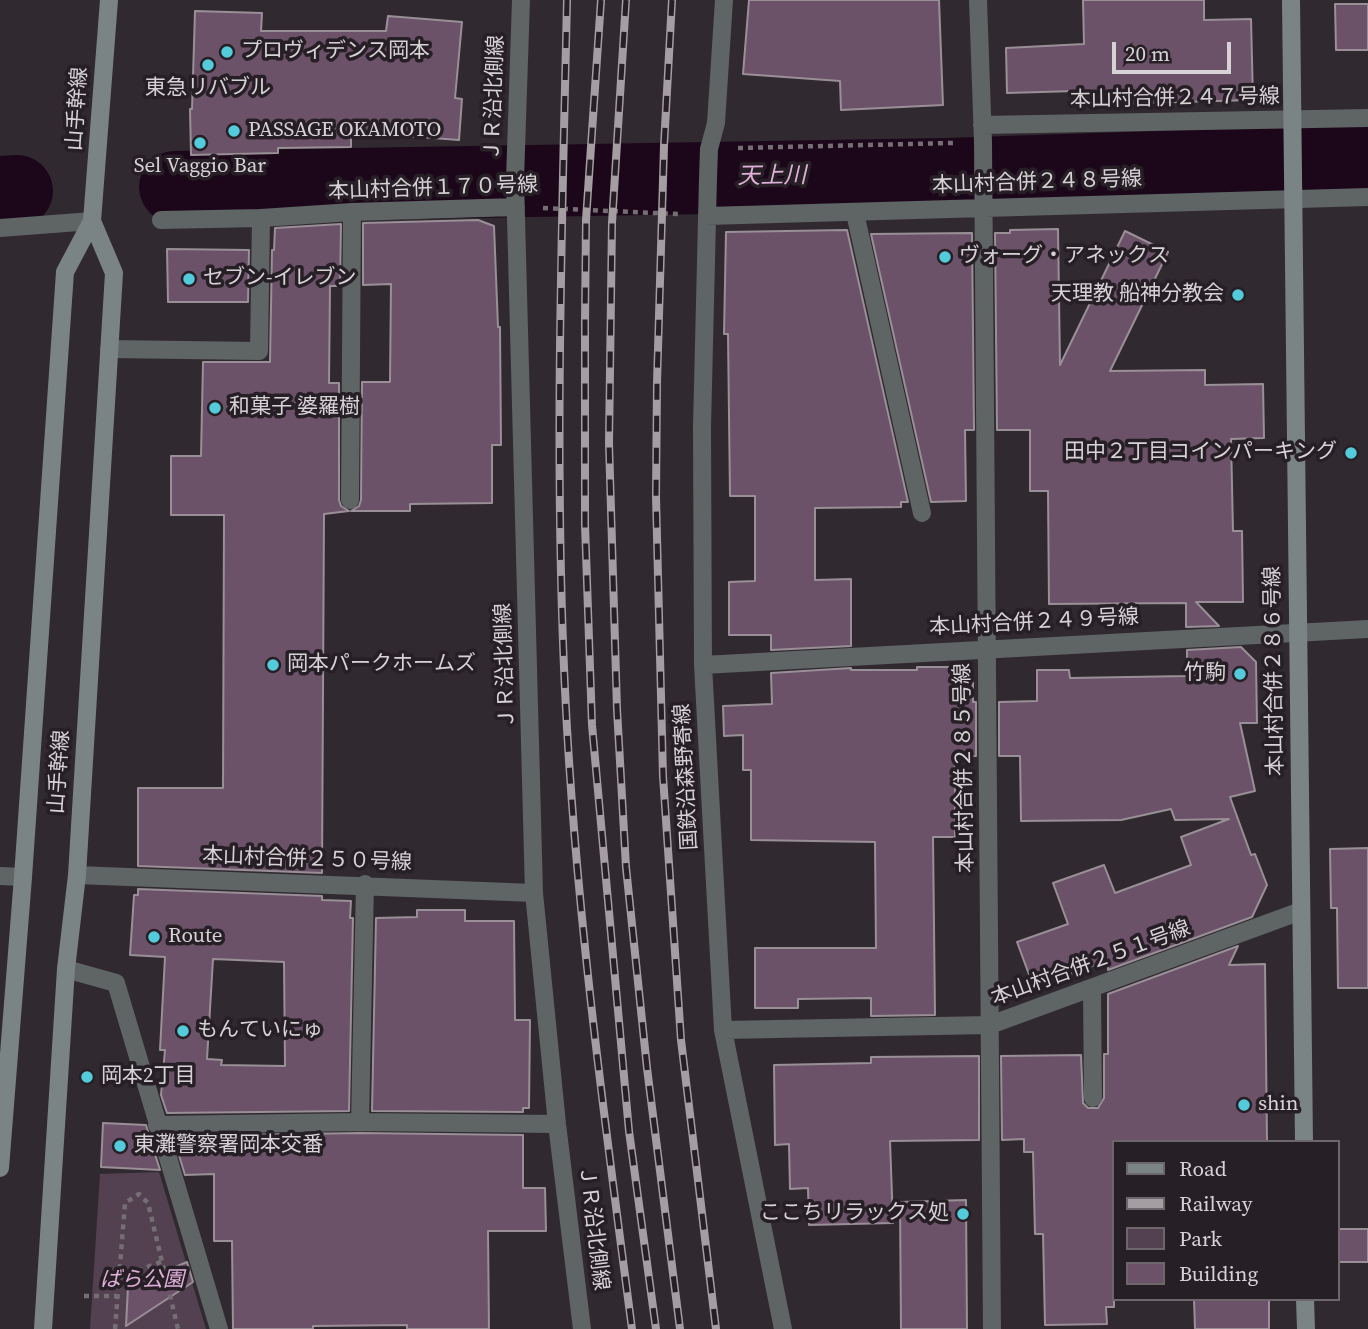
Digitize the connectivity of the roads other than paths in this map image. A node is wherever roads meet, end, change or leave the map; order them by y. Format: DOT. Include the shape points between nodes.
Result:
graph roads {
  1 [pos="109,0"];
  2 [pos="521,0"];
  3 [pos="724,0"];
  4 [pos="978,0"];
  5 [pos="1291,0"];
  6 [pos="1368,118"];
  7 [pos="1292,120"];
  8 [pos="983,134"];
  9 [pos="1368,197"];
  10 [pos="1294,199"];
  11 [pos="984,206"];
  12 [pos="516,207"];
  13 [pos="352,212"];
  14 [pos="855,213"];
  15 [pos="707,216"];
  16 [pos="261,218"];
  17 [pos="161,220"];
  18 [pos="92,221"];
  19 [pos="0,228"];
  20 [pos="110,349"];
  21 [pos="350,500"];
  22 [pos="922,513"];
  23 [pos="1368,629"];
  24 [pos="1297,631"];
  25 [pos="986,649"];
  26 [pos="704,665"];
  27 [pos="77,875"];
  28 [pos="0,876"];
  29 [pos="23,877"];
  30 [pos="365,884"];
  31 [pos="534,892"];
  32 [pos="1301,911"];
  33 [pos="66,969"];
  34 [pos="1092,989"];
  35 [pos="990,1025"];
  36 [pos="723,1030"];
  37 [pos="1093,1098"];
  38 [pos="360,1122"];
  39 [pos="557,1124"];
  40 [pos="157,1125"];
  41 [pos="1304,1140"];
  42 [pos="0,1168"];
  43 [pos="1306,1301"];
  44 [pos="43,1329"];
  45 [pos="219,1329"];
  46 [pos="582,1329"];
  47 [pos="783,1329"];
  48 [pos="992,1329"];
  49 [pos="1306,1329"];
  1 -- 18 [label="street, 山手幹線"];
  2 -- 12 [label="street, ＪＲ沿北側線"];
  3 -- 15 [label="street, 国鉄沿森野寄線"];
  4 -- 8 [label="street, 本山村合併２８５号線"];
  5 -- 7 [label="street, 本山村合併２８６号線"];
  6 -- 7 [label="street, 本山村合併２４７号線"];
  7 -- 8 [label="street, 本山村合併２４７号線"];
  7 -- 10 [label="street, 本山村合併２８６号線"];
  8 -- 11 [label="street, 本山村合併２８５号線"];
  9 -- 10 [label="street, 本山村合併２４８号線"];
  10 -- 11 [label="street, 本山村合併２４８号線"];
  10 -- 24 [label="street, 本山村合併２８６号線"];
  11 -- 14 [label="street, 本山村合併２４８号線"];
  11 -- 25 [label="street, 本山村合併２８５号線"];
  12 -- 13 [label="street, 本山村合併１７０号線"];
  12 -- 31 [label="street, ＪＲ沿北側線"];
  13 -- 16 [label="street, 本山村合併１７０号線"];
  13 -- 21 [label="street"];
  14 -- 15 [label="street, 本山村合併２４８号線"];
  14 -- 22 [label="street"];
  15 -- 26 [label="street, 国鉄沿森野寄線" via="702,427"];
  16 -- 17 [label="street, 本山村合併１７０号線"];
  16 -- 20 [label="street" via="259,351"];
  18 -- 19 [label="street"];
  18 -- 20 [label="street, 山手幹線" via="114,273"];
  18 -- 29 [label="street, 山手幹線" via="65,272"];
  20 -- 27 [label="street, 山手幹線"];
  23 -- 24 [label="street, 本山村合併２４９号線"];
  24 -- 25 [label="street, 本山村合併２４９号線"];
  24 -- 32 [label="street, 本山村合併２８６号線"];
  25 -- 26 [label="street, 本山村合併２４９号線"];
  25 -- 35 [label="street, 本山村合併２８５号線"];
  26 -- 36 [label="street, 国鉄沿森野寄線"];
  27 -- 30 [label="street, 本山村合併２５０号線"];
  27 -- 33 [label="street, 山手幹線"];
  28 -- 29 [label="street"];
  29 -- 42 [label="street, 山手幹線"];
  30 -- 31 [label="street, 本山村合併２５０号線"];
  30 -- 38 [label="street"];
  31 -- 39 [label="street, ＪＲ沿北側線"];
  32 -- 34 [label="street, 本山村合併２５１号線"];
  32 -- 41 [label="street, 本山村合併２８６号線"];
  33 -- 40 [label="street" via="116,983"];
  33 -- 44 [label="street, 山手幹線"];
  34 -- 35 [label="street, 本山村合併２５１号線"];
  34 -- 37 [label="street"];
  35 -- 36 [label="street, 本山村合併２５１号線"];
  35 -- 48 [label="street, 本山村合併２８５号線"];
  36 -- 47 [label="street, 国鉄沿森野寄線"];
  38 -- 39 [label="street"];
  38 -- 40 [label="street"];
  39 -- 46 [label="street, ＪＲ沿北側線"];
  40 -- 45 [label="street"];
  43 -- 49 [label="street"];
}
